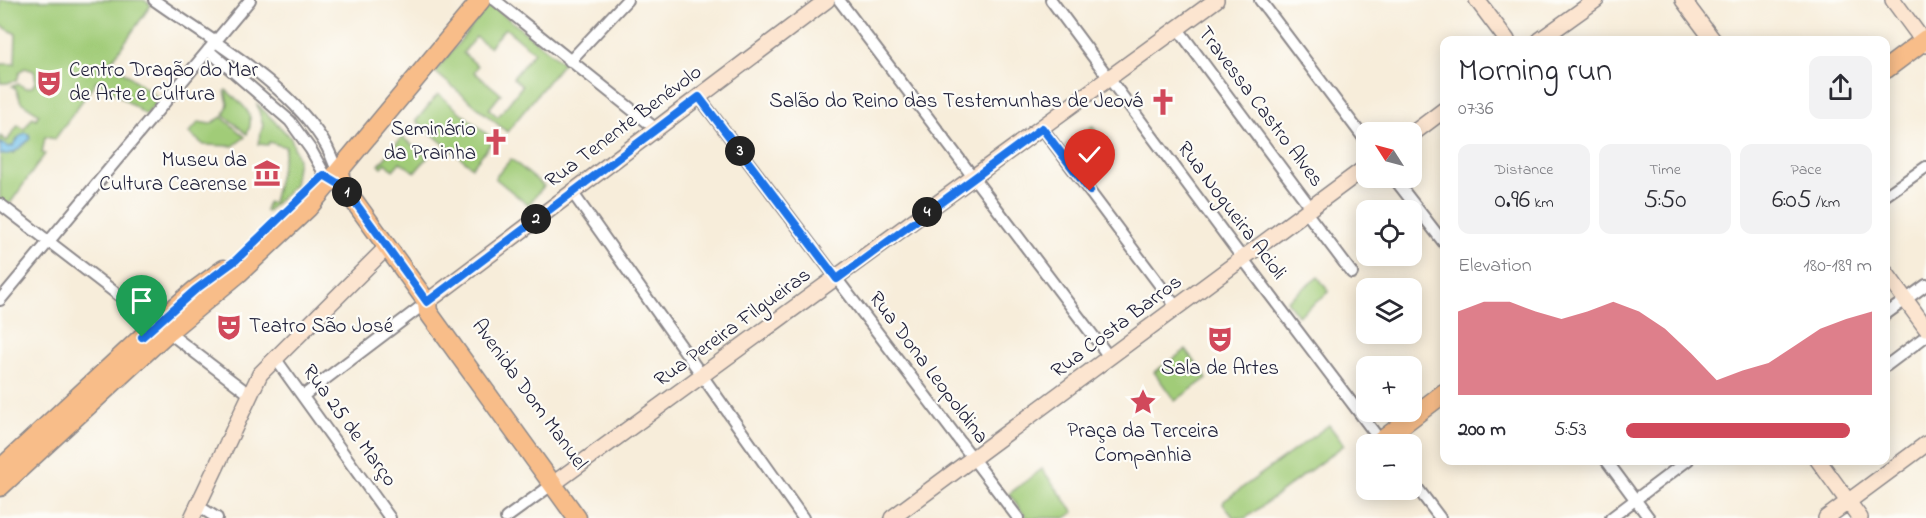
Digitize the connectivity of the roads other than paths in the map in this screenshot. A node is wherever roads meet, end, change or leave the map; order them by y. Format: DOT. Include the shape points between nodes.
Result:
graph roads {
  1 [pos="154,0"];
  2 [pos="250,0"];
  3 [pos="481,0"];
  4 [pos="495,0"];
  5 [pos="627,0"];
  6 [pos="827,0"];
  7 [pos="839,0"];
  8 [pos="1216,0"];
  9 [pos="1260,0"];
  10 [pos="1478,0"];
  11 [pos="1596,0"];
  12 [pos="1683,0"];
  13 [pos="1893,0"];
  14 [pos="1055,1"];
  15 [pos="1178,29"];
  16 [pos="1504,36"];
  17 [pos="1546,36"];
  18 [pos="1710,36"];
  19 [pos="1925,42"];
  20 [pos="211,46"];
  21 [pos="570,61"];
  22 [pos="1890,66"];
  23 [pos="1108,80"];
  24 [pos="699,97"];
  25 [pos="1440,113"];
  26 [pos="1422,126"];
  27 [pos="1042,128"];
  28 [pos="1356,128"];
  29 [pos="656,129"];
  30 [pos="1926,167"];
  31 [pos="1356,174"];
  32 [pos="334,178"];
  33 [pos="974,178"];
  34 [pos="1402,188"];
  35 [pos="572,192"];
  36 [pos="1890,192"];
  37 [pos="0,204"];
  38 [pos="1308,210"];
  39 [pos="1440,238"];
  40 [pos="50,242"];
  41 [pos="387,247"];
  42 [pos="1242,259"];
  43 [pos="1352,273"];
  44 [pos="837,279"];
  45 [pos="1890,279"];
  46 [pos="1926,285"];
  47 [pos="0,300"];
  48 [pos="1905,300"];
  49 [pos="427,302"];
  50 [pos="1177,308"];
  51 [pos="1890,311"];
  52 [pos="162,328"];
  53 [pos="1926,328"];
  54 [pos="1926,336"];
  55 [pos="275,358"];
  56 [pos="1110,358"];
  57 [pos="1890,363"];
  58 [pos="701,376"];
  59 [pos="249,394"];
  60 [pos="303,396"];
  61 [pos="1440,396"];
  62 [pos="1376,434"];
  63 [pos="1392,434"];
  64 [pos="1926,444"];
  65 [pos="973,460"];
  66 [pos="1610,465"];
  67 [pos="1681,465"];
  68 [pos="1822,465"];
  69 [pos="1,467"];
  70 [pos="557,481"];
  71 [pos="0,487"];
  72 [pos="1422,494"];
  73 [pos="1635,500"];
  74 [pos="1848,502"];
  75 [pos="195,512"];
  76 [pos="217,518"];
  77 [pos="390,518"];
  78 [pos="506,518"];
  79 [pos="577,518"];
  80 [pos="591,518"];
  81 [pos="803,518"];
  82 [pos="892,518"];
  83 [pos="1018,518"];
  84 [pos="1440,518"];
  85 [pos="1611,518"];
  86 [pos="1649,518"];
  87 [pos="1826,518"];
  88 [pos="1860,518"];
  1 -- 20 [label="street"];
  2 -- 20 [label="street"];
  3 -- 32 [label="main road"];
  4 -- 21 [label="street"];
  5 -- 21 [label="street"];
  6 -- 24 [label="street, Rua Tenente Benévolo"];
  7 -- 33 [label="street"];
  8 -- 15 [label="street, Rua Pereira Filgueiras"];
  9 -- 28 [label="street"];
  10 -- 16 [label="street"];
  11 -- 17 [label="street"];
  12 -- 18 [label="street"];
  13 -- 19 [label="street"];
  14 -- 23 [label="street, Rua Nogueira Acioli"];
  15 -- 23 [label="street, Rua Pereira Filgueiras"];
  15 -- 38 [label="street, Travessa Castro Alves"];
  19 -- 22 [label="main road"];
  20 -- 32 [label="street" via="234,53 302,113 328,148"];
  20 -- 40 [label="street"];
  21 -- 29 [label="street"];
  23 -- 27 [label="street, Rua Pereira Filgueiras"];
  23 -- 42 [label="street, Rua Nogueira Acioli"];
  24 -- 29 [label="street, Rua Tenente Benévolo"];
  24 -- 44 [label="street, Rua Dona Leopoldina"];
  25 -- 26 [label="street"];
  27 -- 33 [label="street, Rua Pereira Filgueiras"];
  27 -- 50 [label="street"];
  29 -- 35 [label="street, Rua Tenente Benévolo"];
  30 -- 36 [label="street"];
  31 -- 38 [label="street, Rua Costa Barros"];
  32 -- 41 [label="main road, Avenida Dom Manuel"];
  32 -- 52 [label="main road" via="239,273"];
  33 -- 44 [label="street, Rua Pereira Filgueiras"];
  33 -- 56 [label="street"];
  34 -- 39 [label="street"];
  35 -- 49 [label="street, Rua Tenente Benévolo"];
  35 -- 58 [label="street"];
  37 -- 40 [label="street"];
  38 -- 42 [label="street, Rua Costa Barros"];
  38 -- 43 [label="street, Travessa Castro Alves"];
  40 -- 47 [label="street"];
  40 -- 52 [label="street"];
  41 -- 49 [label="main road, Avenida Dom Manuel"];
  41 -- 55 [label="street"];
  42 -- 50 [label="street, Rua Costa Barros"];
  42 -- 62 [label="street, Rua Nogueira Acioli"];
  44 -- 58 [label="street, Rua Pereira Filgueiras"];
  44 -- 65 [label="street, Rua Dona Leopoldina"];
  45 -- 48 [label="street"];
  46 -- 48 [label="street"];
  48 -- 51 [label="street"];
  48 -- 53 [label="street"];
  49 -- 60 [label="street, Rua Tenente Benévolo"];
  49 -- 70 [label="main road, Avenida Dom Manuel" via="428,312"];
  50 -- 56 [label="street, Rua Costa Barros"];
  52 -- 59 [label="street"];
  52 -- 69 [label="main road"];
  52 -- 71 [label="main road"];
  54 -- 57 [label="street"];
  55 -- 59 [label="street"];
  55 -- 60 [label="street, Rua 25 de Março"];
  56 -- 65 [label="street, Rua Costa Barros"];
  58 -- 70 [label="street, Rua Pereira Filgueiras"];
  58 -- 81 [label="street"];
  59 -- 75 [label="street"];
  60 -- 77 [label="street, Rua 25 de Março"];
  61 -- 63 [label="main road"];
  64 -- 74 [label="street"];
  65 -- 82 [label="street, Rua Costa Barros"];
  65 -- 83 [label="street, Rua Dona Leopoldina"];
  66 -- 73 [label="street"];
  67 -- 73 [label="street"];
  68 -- 74 [label="street"];
  70 -- 78 [label="street, Rua Pereira Filgueiras"];
  70 -- 79 [label="main road, Avenida Dom Manuel"];
  70 -- 80 [label="main road, Avenida Dom Manuel"];
  72 -- 84 [label="street"];
  73 -- 85 [label="street"];
  73 -- 86 [label="street"];
  74 -- 87 [label="street"];
  74 -- 88 [label="street"];
  75 -- 76 [label="street"];
}
